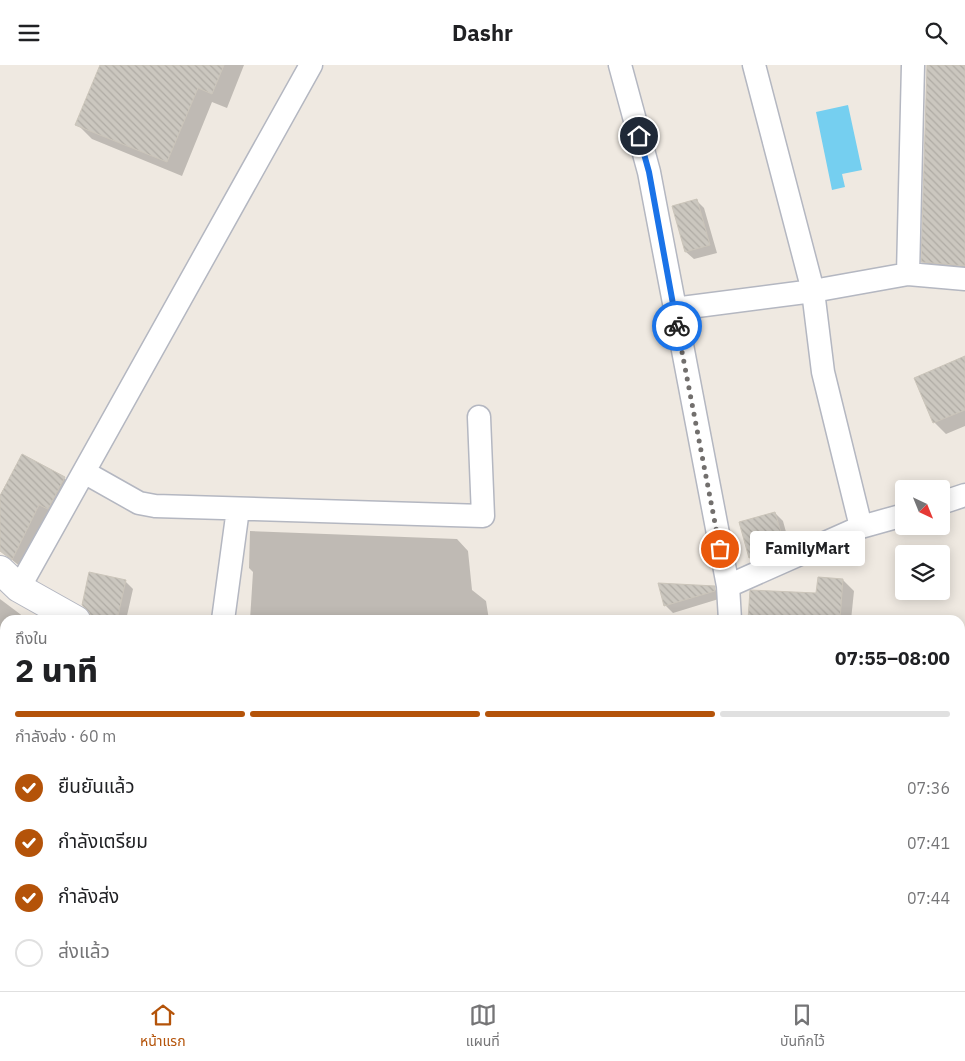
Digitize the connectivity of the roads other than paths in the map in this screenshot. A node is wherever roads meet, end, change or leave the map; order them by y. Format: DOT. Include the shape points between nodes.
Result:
graph roads {
  1 [pos="311,65"];
  2 [pos="620,65"];
  3 [pos="754,65"];
  4 [pos="913,65"];
  5 [pos="908,274"];
  6 [pos="965,279"];
  7 [pos="814,291"];
  8 [pos="674,309"];
  9 [pos="479,417"];
  10 [pos="84,472"];
  11 [pos="965,495"];
  12 [pos="950,500"];
  13 [pos="238,509"];
  14 [pos="895,518"];
  15 [pos="861,527"];
  16 [pos="9,579"];
  17 [pos="728,586"];
  18 [pos="68,615"];
  19 [pos="224,615"];
  20 [pos="730,615"];
  1 -- 10 [label="street"];
  2 -- 8 [label="street" via="649,172"];
  3 -- 7 [label="street"];
  4 -- 5 [label="street"];
  5 -- 6 [label="street"];
  5 -- 7 [label="street"];
  7 -- 8 [label="street"];
  7 -- 15 [label="street" via="823,372"];
  8 -- 17 [label="street"];
  9 -- 13 [label="street" via="483,516"];
  10 -- 13 [label="street" via="140,503"];
  10 -- 16 [label="street"];
  11 -- 12 [label="street"];
  13 -- 19 [label="street"];
  14 -- 15 [label="street"];
  15 -- 17 [label="street"];
  16 -- 18 [label="street"];
  17 -- 20 [label="street"];
}
